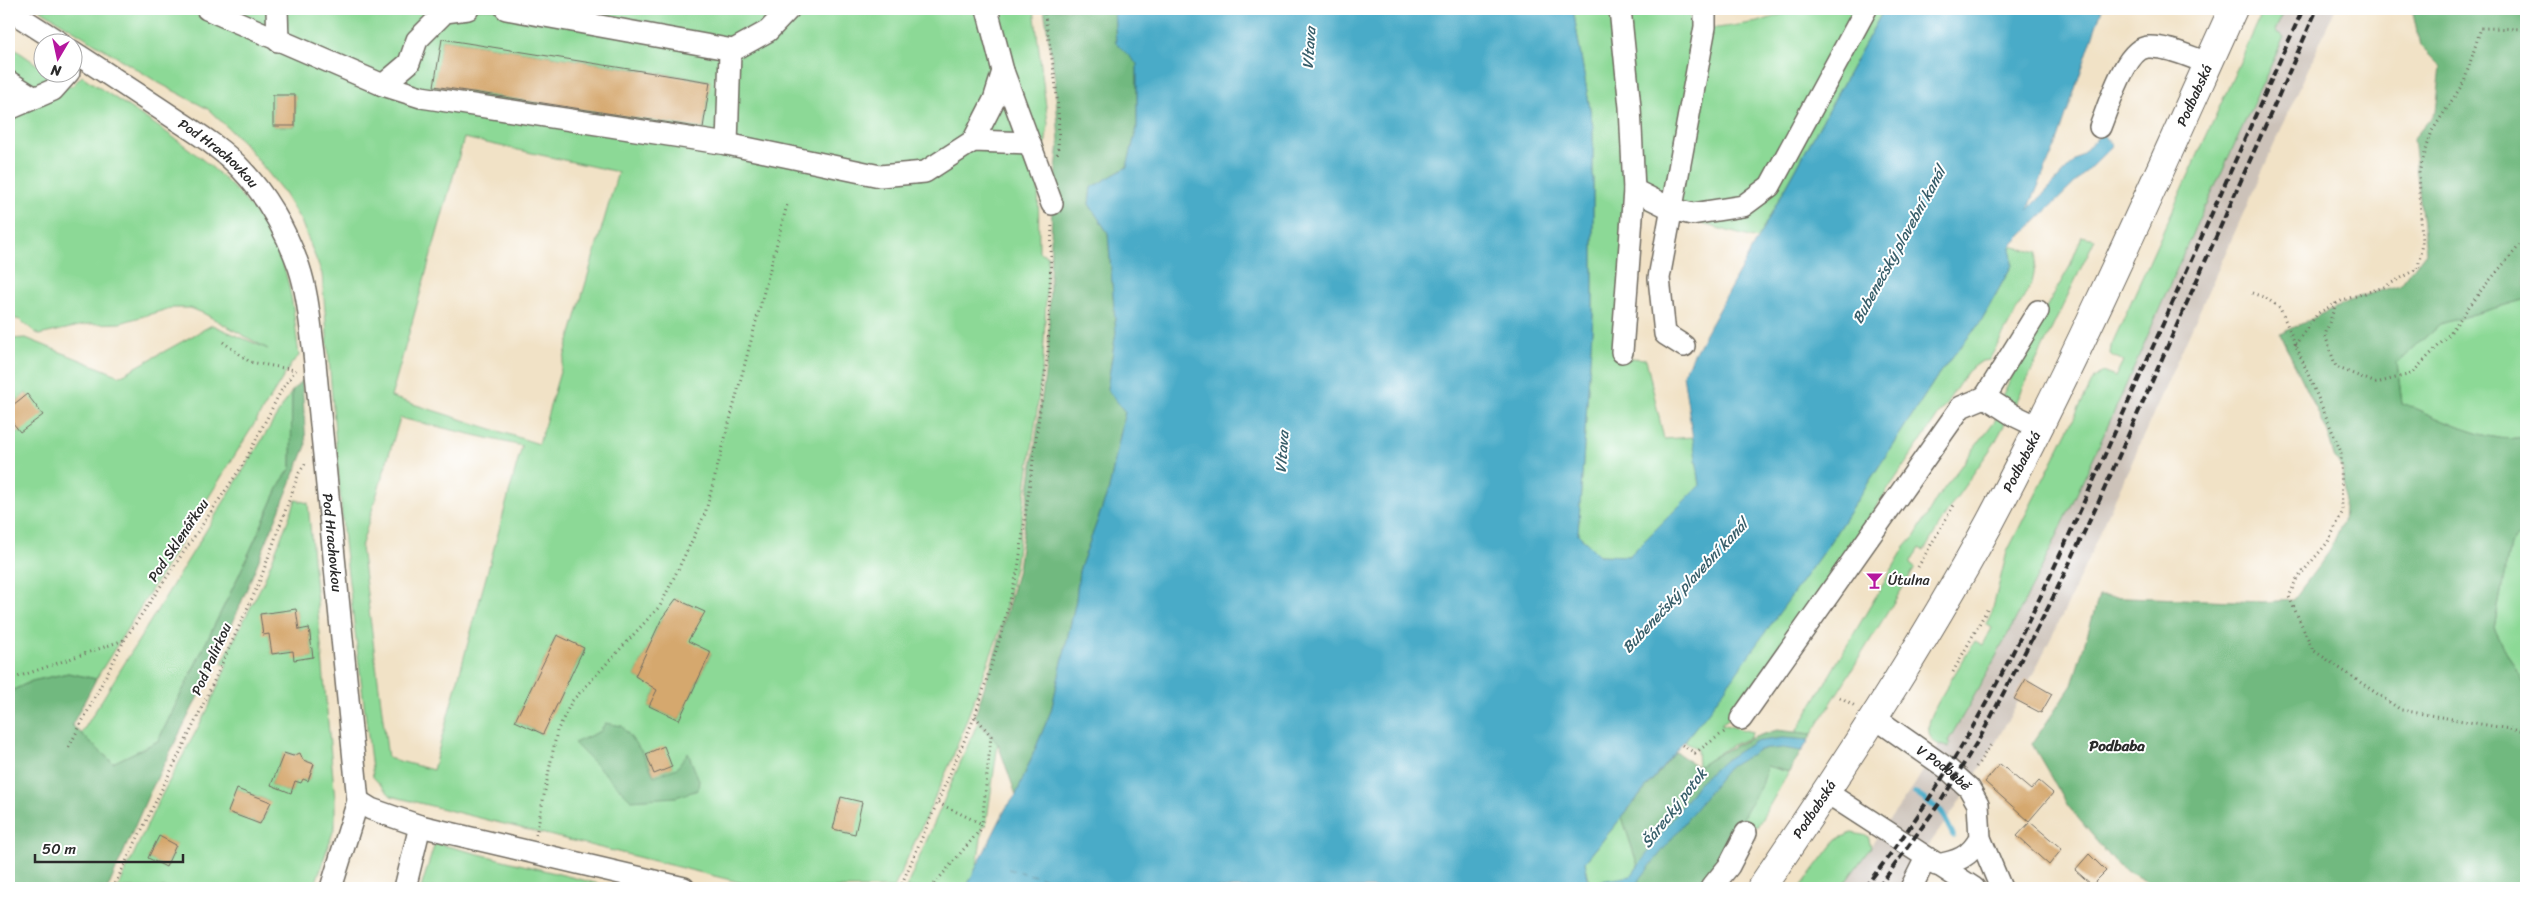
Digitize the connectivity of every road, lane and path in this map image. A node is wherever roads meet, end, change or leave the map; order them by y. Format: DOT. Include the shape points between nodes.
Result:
graph roads {
  1 [pos="277,9"];
  2 [pos="468,9"];
  3 [pos="506,9"];
  4 [pos="789,9"];
  5 [pos="987,9"];
  6 [pos="1044,9"];
  7 [pos="1620,9"];
  8 [pos="1706,9"];
  9 [pos="1866,9"];
  10 [pos="2232,9"];
  11 [pos="9,10"];
  12 [pos="220,12"];
  13 [pos="2526,29"];
  14 [pos="43,32"];
  15 [pos="278,41"];
  16 [pos="733,50"];
  17 [pos="2208,63"];
  18 [pos="82,67"];
  19 [pos="1003,71"];
  20 [pos="9,82"];
  21 [pos="59,82"];
  22 [pos="384,86"];
  23 [pos="33,97"];
  24 [pos="9,108"];
  25 [pos="2100,127"];
  26 [pos="973,141"];
  27 [pos="1030,143"];
  28 [pos="727,144"];
  29 [pos="1057,160"];
  30 [pos="1634,190"];
  31 [pos="1052,204"];
  32 [pos="787,205"];
  33 [pos="1672,209"];
  34 [pos="2526,238"];
  35 [pos="2252,293"];
  36 [pos="2336,303"];
  37 [pos="2038,311"];
  38 [pos="223,342"];
  39 [pos="2294,345"];
  40 [pos="1684,346"];
  41 [pos="1622,352"];
  42 [pos="314,353"];
  43 [pos="296,370"];
  44 [pos="1985,397"];
  45 [pos="2038,427"];
  46 [pos="323,436"];
  47 [pos="1954,505"];
  48 [pos="1918,567"];
  49 [pos="1988,608"];
  50 [pos="125,639"];
  51 [pos="1952,672"];
  52 [pos="9,680"];
  53 [pos="975,716"];
  54 [pos="1875,718"];
  55 [pos="1741,719"];
  56 [pos="2526,732"];
  57 [pos="1992,743"];
  58 [pos="1682,745"];
  59 [pos="69,746"];
  60 [pos="1974,771"];
  61 [pos="1826,792"];
  62 [pos="358,801"];
  63 [pos="938,803"];
  64 [pos="982,824"];
  65 [pos="420,826"];
  66 [pos="1746,833"];
  67 [pos="1980,838"];
  68 [pos="533,852"];
  69 [pos="1931,862"];
  70 [pos="112,888"];
  71 [pos="332,888"];
  72 [pos="405,888"];
  73 [pos="684,888"];
  74 [pos="900,888"];
  75 [pos="931,888"];
  76 [pos="1711,888"];
  77 [pos="1761,888"];
  78 [pos="1911,888"];
  79 [pos="1974,888"];
  80 [pos="2001,888"];
  1 -- 15 [label="street"];
  2 -- 22 [label="street" via="445,12 418,40 409,63"];
  3 -- 16 [label="street"];
  4 -- 16 [label="street" via="768,31"];
  5 -- 19 [label="street"];
  6 -- 29 [label="path" via="1055,80"];
  7 -- 30 [label="street"];
  8 -- 33 [label="street"];
  9 -- 33 [label="street" via="1770,186 1743,206 1692,214"];
  10 -- 17 [label="main road, Podbabská"];
  11 -- 14 [label="street"];
  12 -- 15 [label="street"];
  13 -- 36 [label="path" via="2481,28 2464,82 2432,131 2419,172 2422,243 2418,268 2384,287"];
  15 -- 22 [label="street"];
  16 -- 28 [label="street" via="730,52"];
  17 -- 25 [label="street" via="2161,48 2146,47 2133,54 2123,70"];
  17 -- 45 [label="main road, Podbabská" via="2125,250"];
  18 -- 42 [label="street, Pod Hrachovkou" via="213,145 259,189 287,237 299,268 307,295"];
  19 -- 26 [label="street" via="994,100"];
  19 -- 27 [label="street"];
  20 -- 23 [label="street"];
  21 -- 23 [label="street" via="53,90"];
  22 -- 28 [label="street" via="421,97"];
  23 -- 24 [label="street"];
  26 -- 27 [label="street"];
  26 -- 28 [label="street" via="925,172 880,176"];
  27 -- 31 [label="street"];
  30 -- 33 [label="street"];
  30 -- 41 [label="street"];
  31 -- 53 [label="path" via="1048,352 1018,569"];
  32 -- 68 [label="path" via="705,514 660,606 572,701 557,732"];
  33 -- 40 [label="street" via="1659,278 1664,334"];
  34 -- 36 [label="path" via="2447,336 2411,374 2376,383 2336,367 2325,335"];
  35 -- 39 [label="path" via="2280,308"];
  36 -- 39 [label="path" via="2318,313"];
  37 -- 44 [label="street"];
  38 -- 43 [label="path" via="250,362"];
  39 -- 56 [label="path" via="2341,452 2342,513 2328,542 2296,580 2290,597 2313,650 2401,710"];
  42 -- 43 [label="path, Pod Sklenářkou"];
  42 -- 46 [label="street, Pod Hrachovkou"];
  43 -- 50 [label="path, Pod Sklenářkou" via="282,389 244,463"];
  44 -- 45 [label="street"];
  44 -- 55 [label="street" via="1961,407"];
  45 -- 54 [label="main road, Podbabská" via="1957,581"];
  46 -- 62 [label="street, Pod Hrachovkou"];
  46 -- 70 [label="path, Pod Palírkou" via="299,473 259,583 196,720"];
  47 -- 48 [label="path"];
  49 -- 51 [label="path"];
  50 -- 52 [label="path"];
  50 -- 59 [label="path, Pod Sklenářkou"];
  53 -- 63 [label="path"];
  53 -- 64 [label="path" via="991,736"];
  54 -- 61 [label="main road, Podbabská"];
  54 -- 67 [label="street, V Podbabě" via="1948,769 1969,788 1978,804"];
  55 -- 58 [label="path" via="1695,753"];
  57 -- 60 [label="path"];
  61 -- 69 [label="street"];
  61 -- 77 [label="main road, Podbabská"];
  62 -- 65 [label="street" via="371,809"];
  62 -- 71 [label="street"];
  63 -- 64 [label="path"];
  63 -- 74 [label="path"];
  64 -- 75 [label="path"];
  65 -- 68 [label="street"];
  65 -- 72 [label="street"];
  66 -- 76 [label="street" via="1729,866"];
  67 -- 69 [label="street" via="1973,851 1956,862"];
  67 -- 80 [label="street, V Podbabě"];
  68 -- 73 [label="street"];
  69 -- 78 [label="street"];
  69 -- 79 [label="street"];
}
